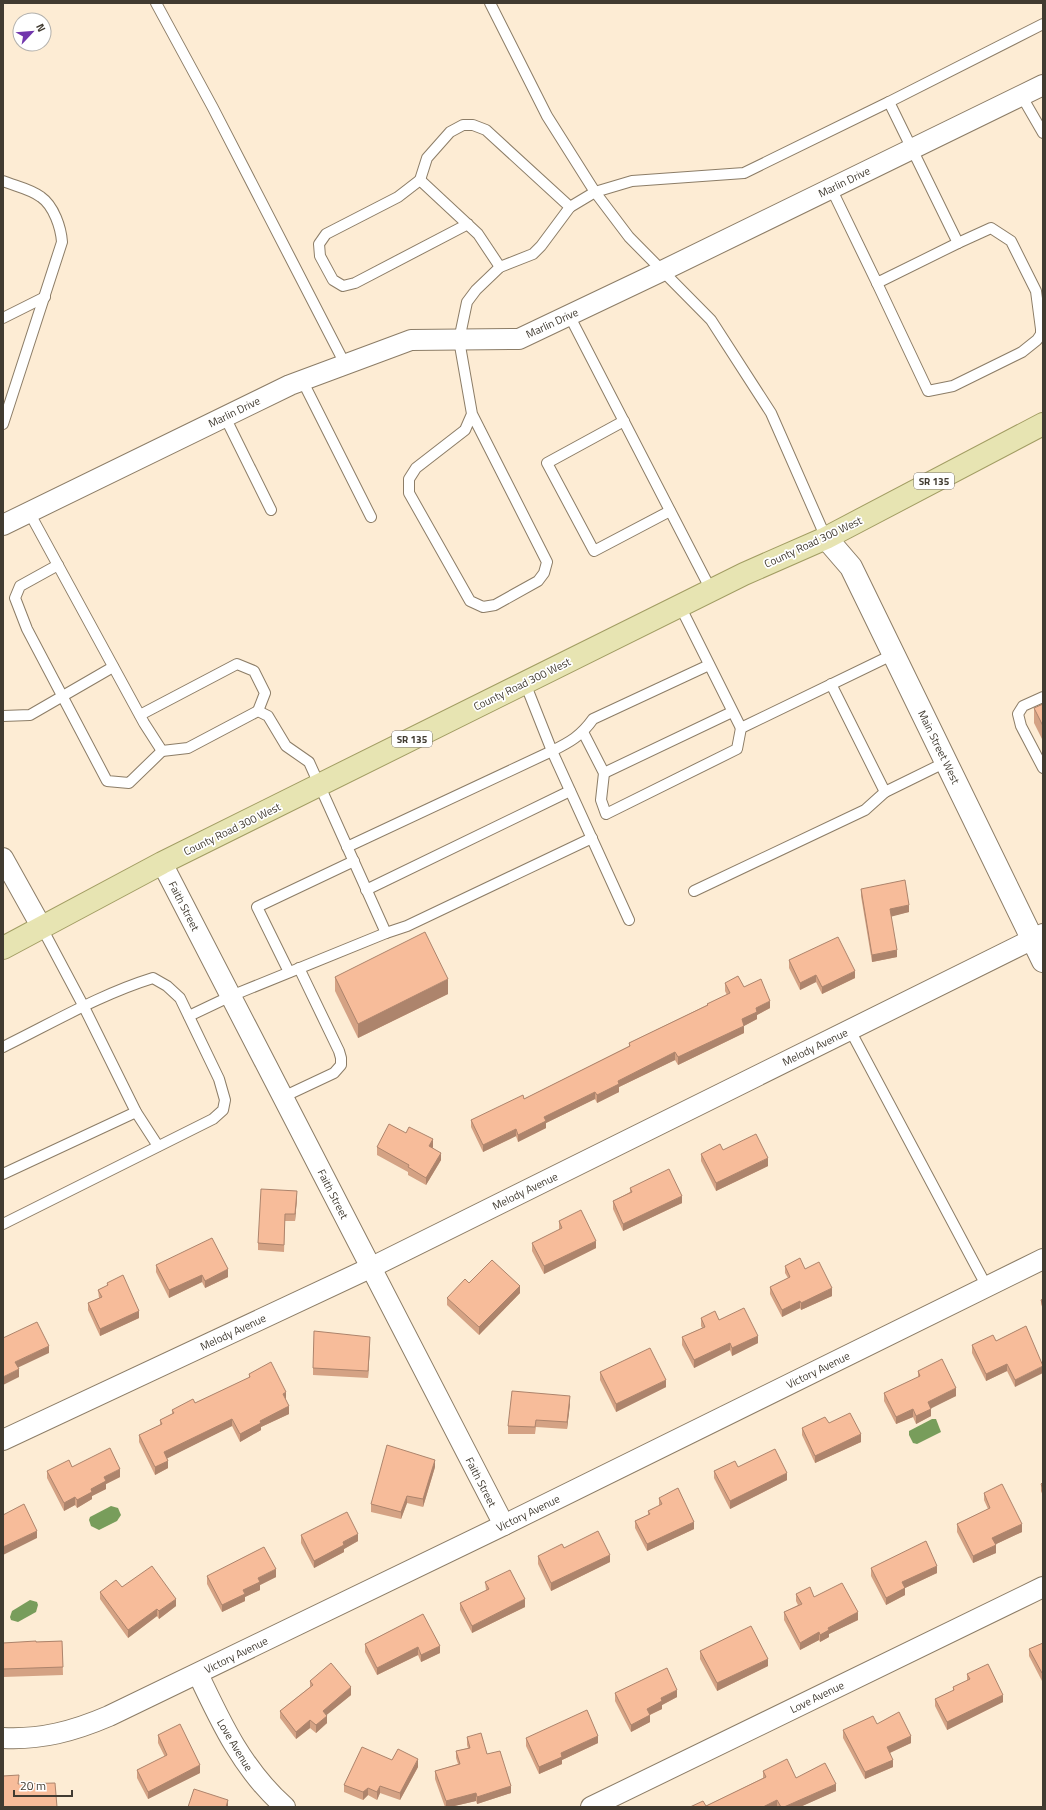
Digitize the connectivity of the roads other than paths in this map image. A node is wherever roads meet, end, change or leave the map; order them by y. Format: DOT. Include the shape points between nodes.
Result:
graph roads {
  1 [pos="156,3"];
  2 [pos="490,3"];
  3 [pos="1043,24"];
  4 [pos="1043,85"];
  5 [pos="1021,95"];
  6 [pos="889,102"];
  7 [pos="1043,133"];
  8 [pos="912,148"];
  9 [pos="420,180"];
  10 [pos="3,181"];
  11 [pos="831,188"];
  12 [pos="595,192"];
  13 [pos="570,207"];
  14 [pos="468,224"];
  15 [pos="958,243"];
  16 [pos="500,267"];
  17 [pos="662,271"];
  18 [pos="877,283"];
  19 [pos="45,297"];
  20 [pos="569,315"];
  21 [pos="3,318"];
  22 [pos="459,340"];
  23 [pos="346,364"];
  24 [pos="302,380"];
  25 [pos="472,414"];
  26 [pos="225,417"];
  27 [pos="624,421"];
  28 [pos="3,424"];
  29 [pos="1043,424"];
  30 [pos="271,510"];
  31 [pos="29,512"];
  32 [pos="670,512"];
  33 [pos="370,517"];
  34 [pos="3,525"];
  35 [pos="826,538"];
  36 [pos="58,565"];
  37 [pos="711,590"];
  38 [pos="680,606"];
  39 [pos="894,654"];
  40 [pos="709,665"];
  41 [pos="114,667"];
  42 [pos="525,682"];
  43 [pos="832,684"];
  44 [pos="1043,696"];
  45 [pos="63,698"];
  46 [pos="258,711"];
  47 [pos="732,712"];
  48 [pos="140,715"];
  49 [pos="3,716"];
  50 [pos="741,728"];
  51 [pos="583,732"];
  52 [pos="552,751"];
  53 [pos="162,752"];
  54 [pos="946,762"];
  55 [pos="1043,768"];
  56 [pos="604,773"];
  57 [pos="319,785"];
  58 [pos="570,791"];
  59 [pos="886,792"];
  60 [pos="592,838"];
  61 [pos="347,847"];
  62 [pos="3,858"];
  63 [pos="354,861"];
  64 [pos="162,863"];
  65 [pos="366,890"];
  66 [pos="694,891"];
  67 [pos="629,920"];
  68 [pos="42,928"];
  69 [pos="386,933"];
  70 [pos="1038,937"];
  71 [pos="3,948"];
  72 [pos="1043,961"];
  73 [pos="294,970"];
  74 [pos="231,996"];
  75 [pos="84,1007"];
  76 [pos="189,1016"];
  77 [pos="850,1030"];
  78 [pos="3,1047"];
  79 [pos="283,1097"];
  80 [pos="136,1112"];
  81 [pos="158,1146"];
  82 [pos="3,1174"];
  83 [pos="3,1224"];
  84 [pos="1043,1259"];
  85 [pos="370,1268"];
  86 [pos="987,1287"];
  87 [pos="3,1440"];
  88 [pos="504,1525"];
  89 [pos="1043,1586"];
  90 [pos="198,1674"];
  91 [pos="3,1738"];
  92 [pos="285,1807"];
  93 [pos="591,1807"];
  1 -- 23 [label="lane"];
  2 -- 12 [label="lane" via="548,116"];
  3 -- 6 [label="lane"];
  4 -- 5 [label="street, Marlin Drive"];
  5 -- 7 [label="lane"];
  5 -- 8 [label="street, Marlin Drive"];
  6 -- 8 [label="lane"];
  6 -- 12 [label="lane" via="744,173 632,181"];
  8 -- 11 [label="street, Marlin Drive"];
  8 -- 15 [label="lane"];
  9 -- 13 [label="lane" via="427,158 450,132 463,125 473,124 486,130"];
  9 -- 14 [label="lane"];
  9 -- 14 [label="lane" via="398,197 326,234 320,244 320,256 333,280 344,286 355,283"];
  10 -- 19 [label="lane" via="41,197 49,205 61,231 62,242"];
  11 -- 17 [label="street, Marlin Drive"];
  11 -- 18 [label="lane"];
  12 -- 13 [label="lane"];
  12 -- 17 [label="lane" via="630,237"];
  13 -- 16 [label="lane" via="533,254"];
  14 -- 16 [label="lane" via="478,234"];
  15 -- 18 [label="lane"];
  15 -- 18 [label="lane" via="991,228 1011,241 1036,291 1041,334 1022,352 953,386 928,391"];
  16 -- 22 [label="lane" via="467,302"];
  17 -- 20 [label="street, Marlin Drive"];
  17 -- 35 [label="lane" via="711,320 771,412"];
  19 -- 21 [label="lane"];
  19 -- 28 [label="lane"];
  20 -- 22 [label="street, Marlin Drive" via="519,339"];
  20 -- 27 [label="lane"];
  22 -- 23 [label="street, Marlin Drive" via="411,340"];
  22 -- 25 [label="lane"];
  23 -- 24 [label="street, Marlin Drive"];
  24 -- 26 [label="street, Marlin Drive"];
  24 -- 33 [label="lane"];
  25 -- 25 [label="lane" via="465,430 416,468 409,479 409,493 470,601 483,606 495,605 538,581 547,562"];
  26 -- 30 [label="lane"];
  26 -- 31 [label="street, Marlin Drive"];
  27 -- 32 [label="lane"];
  27 -- 32 [label="lane" via="547,462 594,551"];
  29 -- 35 [label="main road, County Road 300 West / SR 135"];
  31 -- 34 [label="street, Marlin Drive"];
  31 -- 36 [label="lane"];
  32 -- 37 [label="lane"];
  35 -- 37 [label="main road, County Road 300 West / SR 135"];
  35 -- 39 [label="main road, Main Street West" via="851,567"];
  36 -- 41 [label="lane"];
  36 -- 45 [label="lane" via="20,586 15,598"];
  37 -- 38 [label="main road, County Road 300 West / SR 135"];
  38 -- 40 [label="lane"];
  38 -- 42 [label="main road, County Road 300 West / SR 135"];
  39 -- 43 [label="lane"];
  39 -- 54 [label="main road, Main Street West"];
  40 -- 47 [label="lane"];
  40 -- 51 [label="lane" via="593,719"];
  41 -- 45 [label="lane"];
  41 -- 48 [label="lane"];
  42 -- 52 [label="lane"];
  42 -- 57 [label="main road, County Road 300 West / SR 135"];
  43 -- 50 [label="lane"];
  43 -- 59 [label="lane"];
  44 -- 55 [label="lane" via="1023,706 1018,714 1021,726"];
  45 -- 49 [label="lane" via="30,715"];
  45 -- 53 [label="lane" via="107,781 128,783"];
  46 -- 48 [label="lane" via="265,693 254,671 237,664"];
  46 -- 53 [label="lane" via="188,748"];
  46 -- 57 [label="lane" via="268,716 286,746 309,762"];
  47 -- 50 [label="lane"];
  47 -- 56 [label="lane"];
  48 -- 53 [label="lane"];
  50 -- 56 [label="lane" via="737,749 606,814 601,800"];
  51 -- 52 [label="lane"];
  51 -- 56 [label="lane"];
  52 -- 58 [label="lane"];
  52 -- 61 [label="lane"];
  54 -- 59 [label="lane"];
  54 -- 70 [label="main road, Main Street West"];
  57 -- 61 [label="lane"];
  57 -- 64 [label="main road, County Road 300 West / SR 135"];
  58 -- 60 [label="lane"];
  58 -- 65 [label="lane"];
  59 -- 66 [label="lane" via="865,810"];
  60 -- 67 [label="lane"];
  60 -- 69 [label="lane" via="406,926"];
  61 -- 63 [label="lane"];
  62 -- 68 [label="street"];
  63 -- 65 [label="lane"];
  63 -- 73 [label="lane" via="257,907"];
  64 -- 68 [label="main road, County Road 300 West / SR 135"];
  64 -- 74 [label="street, Faith Street"];
  65 -- 69 [label="lane"];
  68 -- 71 [label="main road, County Road 300 West / SR 135"];
  68 -- 75 [label="lane"];
  69 -- 73 [label="lane"];
  70 -- 72 [label="main road, Main Street West"];
  70 -- 77 [label="street, Melody Avenue"];
  73 -- 74 [label="lane"];
  73 -- 79 [label="lane" via="339,1051 341,1065 334,1073"];
  74 -- 76 [label="lane"];
  74 -- 79 [label="street, Faith Street"];
  75 -- 76 [label="lane" via="153,978 180,998"];
  75 -- 78 [label="lane"];
  75 -- 80 [label="lane"];
  76 -- 81 [label="lane" via="219,1079 225,1100 223,1110 212,1119"];
  77 -- 85 [label="street, Melody Avenue"];
  77 -- 86 [label="lane"];
  79 -- 85 [label="street, Faith Street"];
  80 -- 81 [label="lane"];
  80 -- 82 [label="lane"];
  81 -- 83 [label="lane"];
  84 -- 86 [label="street, Victory Avenue"];
  85 -- 87 [label="street, Melody Avenue"];
  85 -- 88 [label="street, Faith Street"];
  86 -- 88 [label="street, Victory Avenue"];
  88 -- 90 [label="street, Victory Avenue"];
  89 -- 93 [label="street, Love Avenue"];
  90 -- 91 [label="street, Victory Avenue" via="81,1728 53,1735"];
  90 -- 92 [label="street, Love Avenue" via="238,1753 260,1783"];
}
